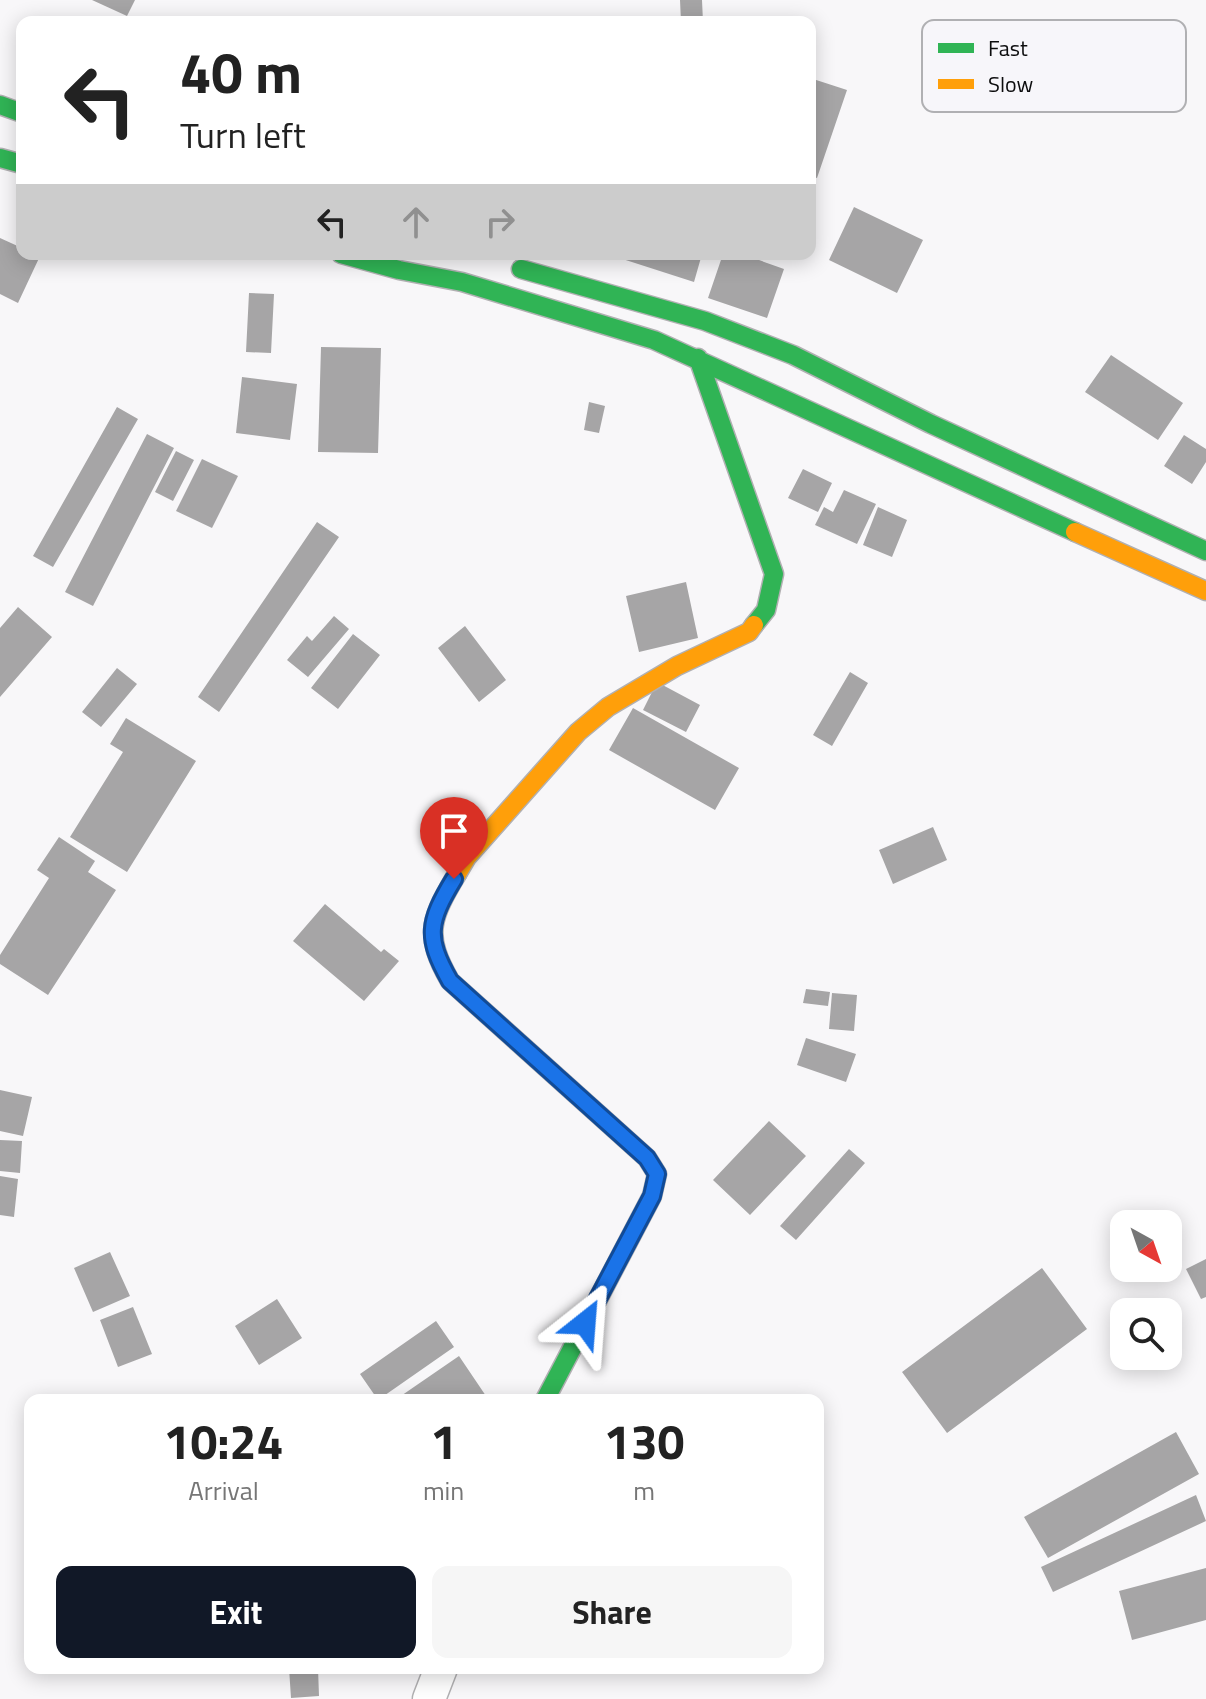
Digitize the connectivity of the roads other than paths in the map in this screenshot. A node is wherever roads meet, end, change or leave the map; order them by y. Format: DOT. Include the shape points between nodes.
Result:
graph roads {
  1 [pos="363,260"];
  2 [pos="502,264"];
  3 [pos="698,358"];
  4 [pos="1206,551"];
  5 [pos="1206,591"];
  6 [pos="548,1394"];
  7 [pos="439,1674"];
  8 [pos="429,1699"];
  1 -- 3 [label="main road" via="462,282"];
  2 -- 4 [label="main road" via="705,321 793,355"];
  3 -- 5 [label="main road"];
  3 -- 6 [label="main road" via="774,574 766,610 749,632 677,666 608,707 578,732 467,857 432,927 435,955 450,981 647,1158 657,1174 652,1196"];
  7 -- 8 [label="street"];
}
